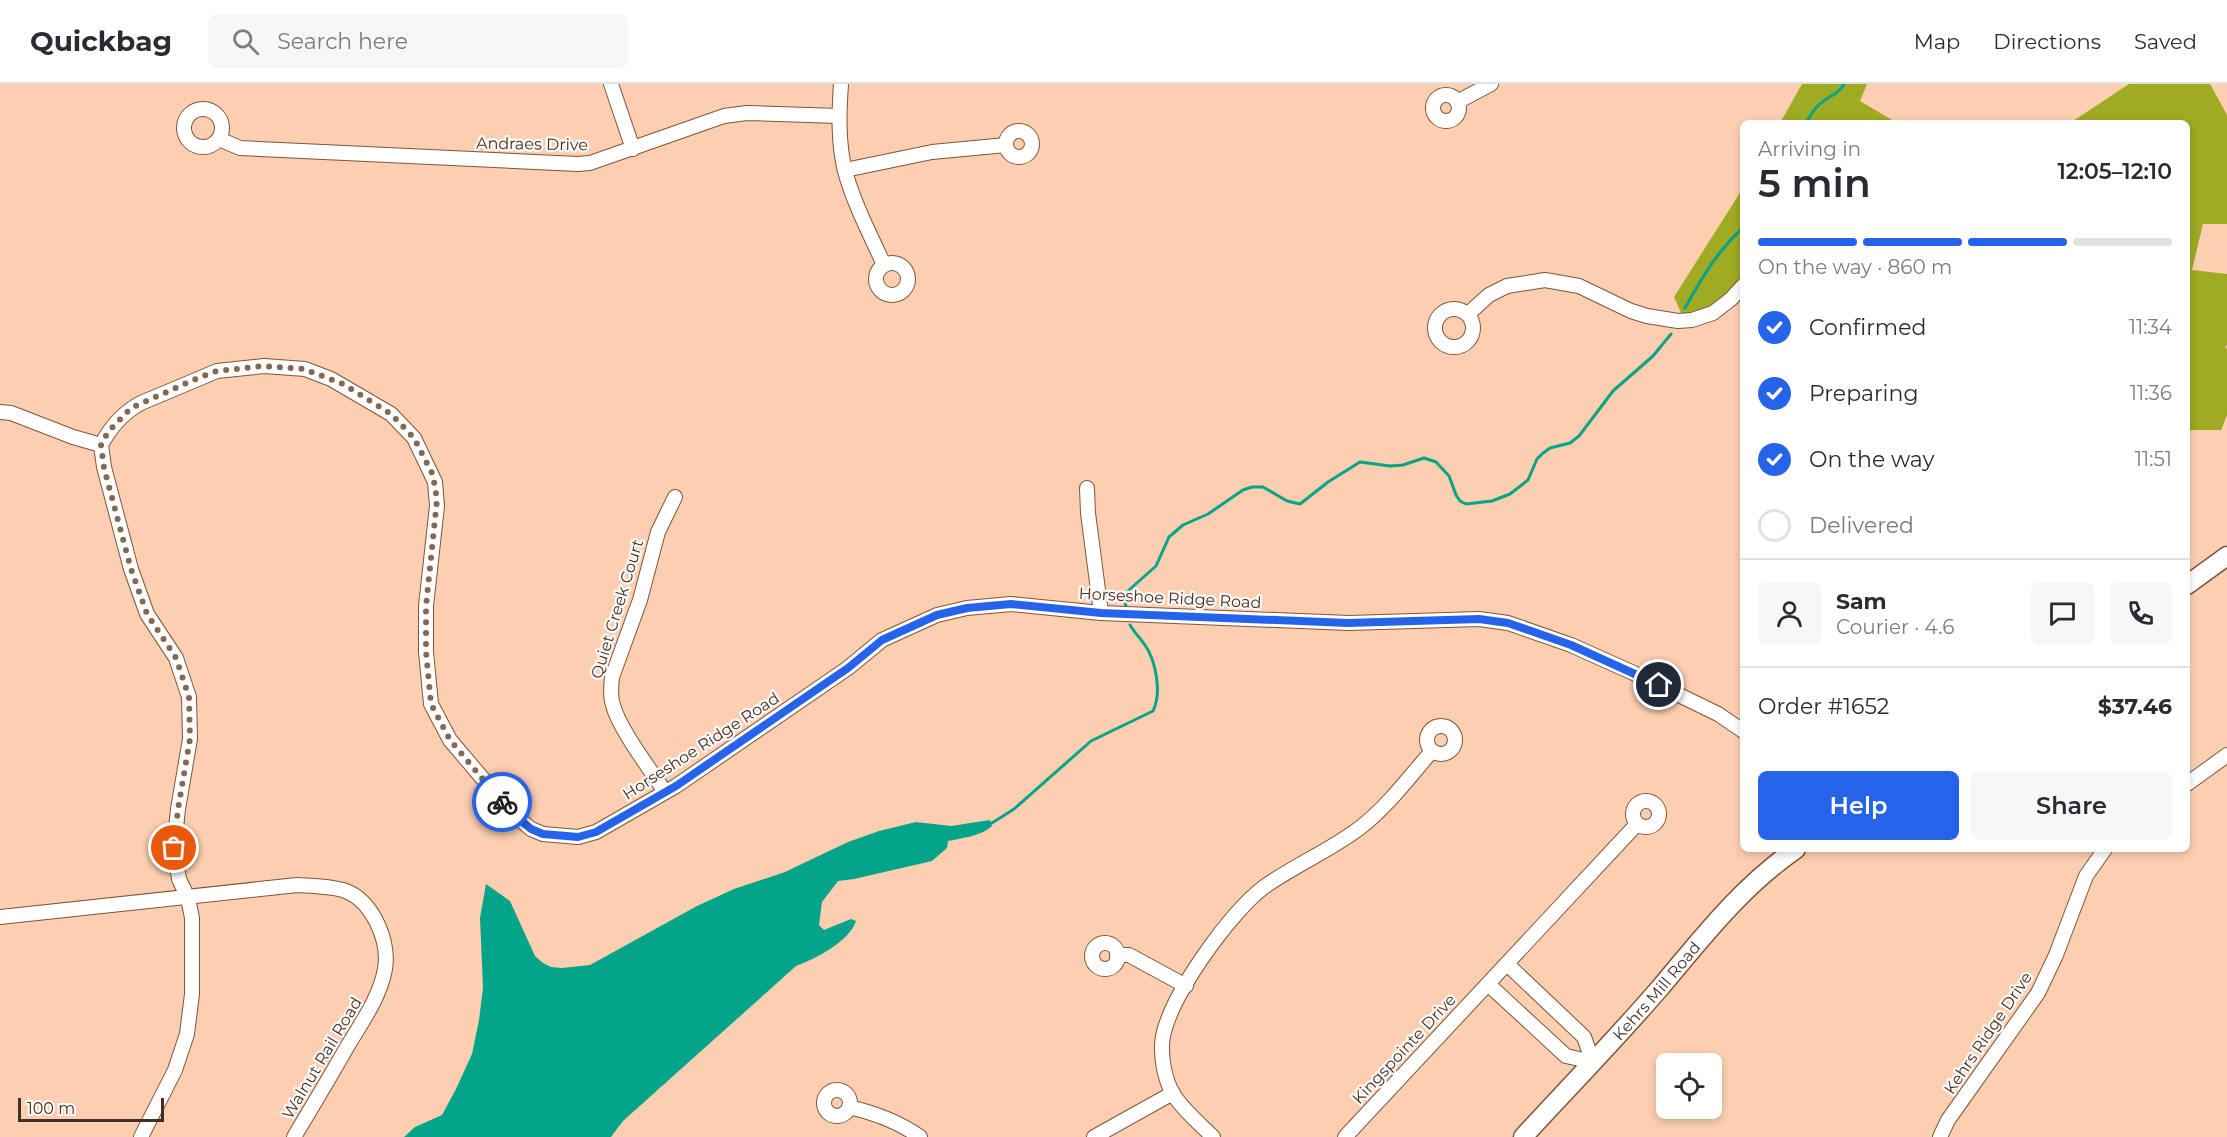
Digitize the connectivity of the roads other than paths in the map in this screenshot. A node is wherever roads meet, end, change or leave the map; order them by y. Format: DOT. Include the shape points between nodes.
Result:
graph roads {
  1 [pos="611,84"];
  2 [pos="841,84"];
  3 [pos="1491,84"];
  4 [pos="1457,102"];
  5 [pos="839,116"];
  6 [pos="219,138"];
  7 [pos="1006,145"];
  8 [pos="633,148"];
  9 [pos="845,170"];
  10 [pos="884,265"];
  11 [pos="1740,289"];
  12 [pos="1468,314"];
  13 [pos="0,412"];
  14 [pos="101,445"];
  15 [pos="1087,489"];
  16 [pos="675,497"];
  17 [pos="2227,556"];
  18 [pos="2190,580"];
  19 [pos="1101,613"];
  20 [pos="1740,728"];
  21 [pos="1432,751"];
  22 [pos="2227,755"];
  23 [pos="2190,782"];
  24 [pos="665,792"];
  25 [pos="1637,824"];
  26 [pos="1792,852"];
  27 [pos="2103,852"];
  28 [pos="188,898"];
  29 [pos="0,917"];
  30 [pos="1118,955"];
  31 [pos="1507,964"];
  32 [pos="1488,984"];
  33 [pos="1186,986"];
  34 [pos="1593,1062"];
  35 [pos="1173,1093"];
  36 [pos="849,1107"];
  37 [pos="141,1137"];
  38 [pos="294,1137"];
  39 [pos="920,1137"];
  40 [pos="1094,1137"];
  41 [pos="1213,1137"];
  42 [pos="1345,1137"];
  43 [pos="1523,1137"];
  44 [pos="1940,1137"];
  1 -- 8 [label="street"];
  2 -- 5 [label="street"];
  3 -- 4 [label="street"];
  5 -- 8 [label="street, Andraes Drive" via="724,116"];
  5 -- 9 [label="street"];
  6 -- 8 [label="street, Andraes Drive" via="240,148 578,164"];
  7 -- 9 [label="street" via="932,152"];
  9 -- 10 [label="street"];
  11 -- 12 [label="street" via="1713,313 1678,321 1630,311 1579,286 1545,280 1507,286 1489,295"];
  13 -- 14 [label="street"];
  14 -- 24 [label="street, Horseshoe Ridge Road" via="131,408 217,371 264,366 304,369 343,384 391,414 414,438 433,475 437,506 426,606 427,661 431,704 450,740 511,812 543,834 578,837 596,832"];
  14 -- 28 [label="street" via="131,569 147,614 176,658 189,697 190,739 174,848 179,879"];
  15 -- 19 [label="street"];
  16 -- 24 [label="street, Quiet Creek Court" via="658,532 610,690 620,721"];
  17 -- 18 [label="main road"];
  19 -- 20 [label="street, Horseshoe Ridge Road" via="1348,623 1479,619 1508,623 1629,671"];
  19 -- 24 [label="street, Horseshoe Ridge Road" via="1011,604 937,615 882,640 848,668"];
  21 -- 33 [label="street" via="1364,825 1253,897 1223,929"];
  22 -- 23 [label="street"];
  25 -- 31 [label="street, Kingspointe Drive"];
  26 -- 34 [label="main road, Kehrs Mill Road" via="1733,901"];
  27 -- 44 [label="street, Kehrs Ridge Drive" via="2086,876 2038,993"];
  28 -- 29 [label="street, Walnut Rail Road"];
  28 -- 37 [label="street" via="193,971 187,1034 175,1070"];
  28 -- 38 [label="street, Walnut Rail Road" via="297,885 327,887 357,899 381,929 386,948 385,969 375,1000"];
  30 -- 33 [label="street" via="1129,955"];
  31 -- 32 [label="street, Kingspointe Drive"];
  31 -- 34 [label="street" via="1584,1037"];
  32 -- 34 [label="street" via="1566,1056"];
  32 -- 42 [label="street, Kingspointe Drive"];
  33 -- 35 [label="street" via="1163,1036 1162,1056"];
  34 -- 43 [label="main road, Kehrs Mill Road"];
  35 -- 40 [label="street"];
  35 -- 41 [label="street"];
  36 -- 39 [label="street" via="894,1121"];
}
